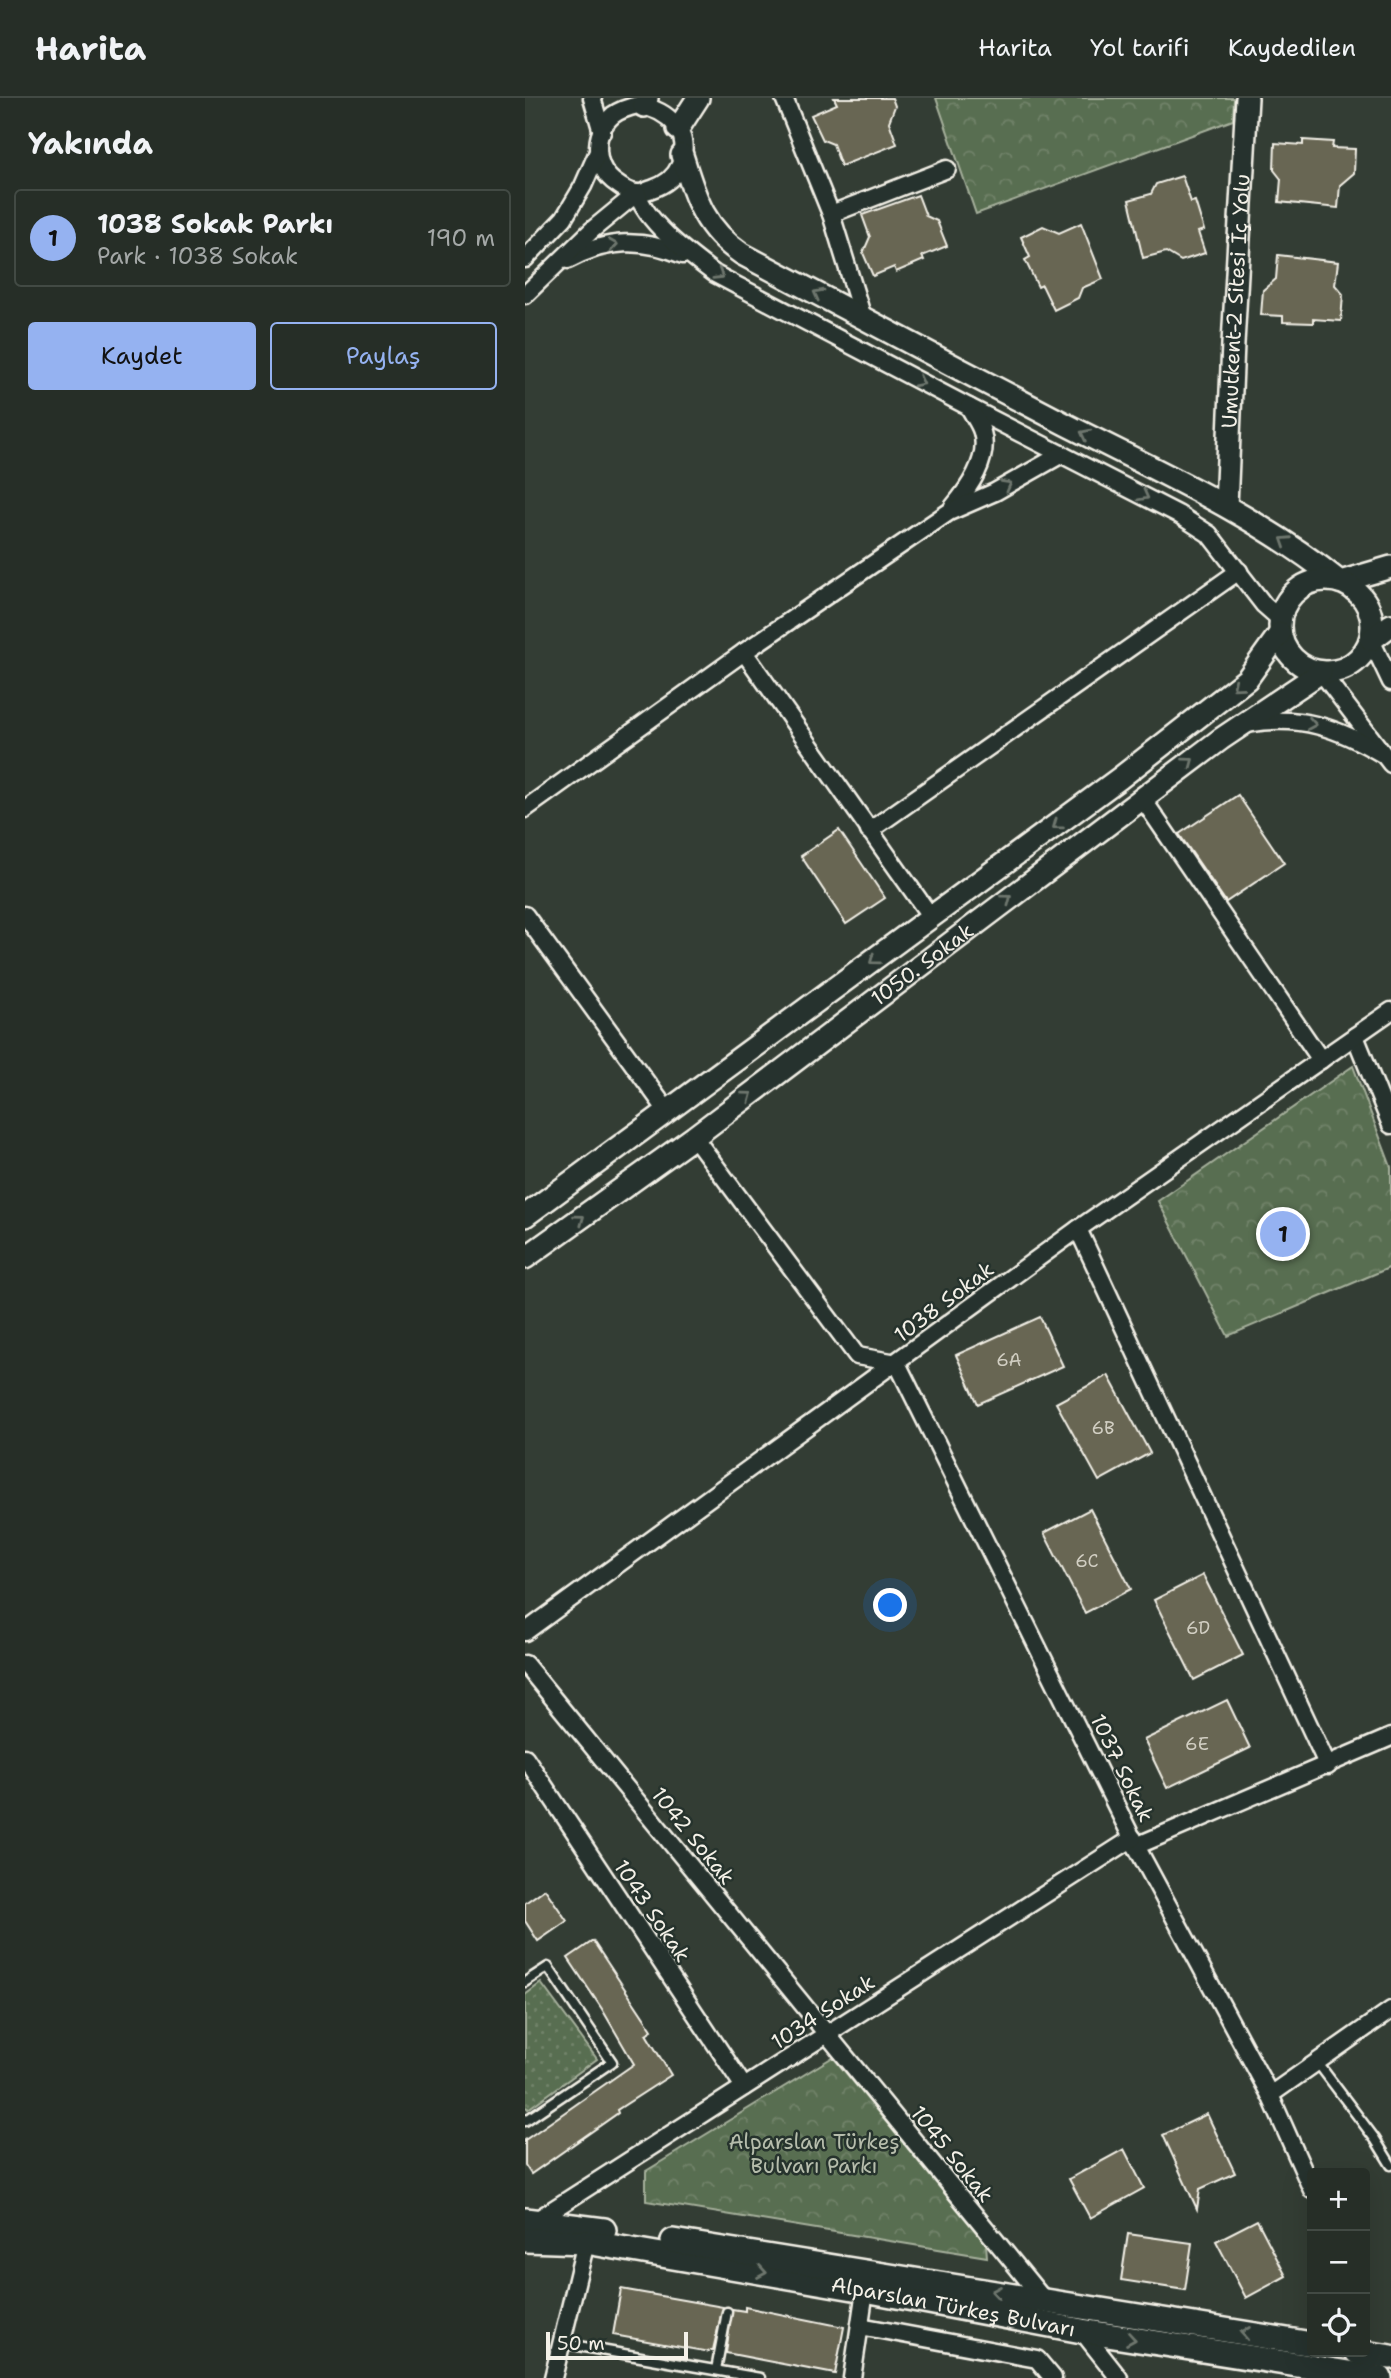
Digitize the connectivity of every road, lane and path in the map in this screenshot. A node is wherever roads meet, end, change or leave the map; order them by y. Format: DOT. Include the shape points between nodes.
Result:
graph roads {
  1 [pos="592,98"];
  2 [pos="698,98"];
  3 [pos="784,98"];
  4 [pos="1247,98"];
  5 [pos="644,101"];
  6 [pos="678,129"];
  7 [pos="602,132"];
  8 [pos="597,154"];
  9 [pos="682,155"];
  10 [pos="947,169"];
  11 [pos="637,193"];
  12 [pos="831,214"];
  13 [pos="525,260"];
  14 [pos="697,261"];
  15 [pos="550,270"];
  16 [pos="525,295"];
  17 [pos="863,318"];
  18 [pos="969,407"];
  19 [pos="1062,454"];
  20 [pos="1226,506"];
  21 [pos="949,512"];
  22 [pos="1391,567"];
  23 [pos="1239,572"];
  24 [pos="1340,582"];
  25 [pos="1391,625"];
  26 [pos="1280,627"];
  27 [pos="1371,640"];
  28 [pos="744,652"];
  29 [pos="1321,672"];
  30 [pos="1391,682"];
  31 [pos="1244,724"];
  32 [pos="1388,759"];
  33 [pos="1142,798"];
  34 [pos="525,809"];
  35 [pos="869,831"];
  36 [pos="525,915"];
  37 [pos="932,917"];
  38 [pos="1391,1011"];
  39 [pos="1355,1036"];
  40 [pos="1321,1060"];
  41 [pos="668,1112"];
  42 [pos="1391,1125"];
  43 [pos="694,1137"];
  44 [pos="525,1216"];
  45 [pos="1078,1229"];
  46 [pos="525,1258"];
  47 [pos="897,1363"];
  48 [pos="525,1632"];
  49 [pos="525,1664"];
  50 [pos="1391,1737"];
  51 [pos="525,1757"];
  52 [pos="1328,1766"];
  53 [pos="1135,1842"];
  54 [pos="525,1982"];
  55 [pos="1391,2010"];
  56 [pos="828,2034"];
  57 [pos="1317,2062"];
  58 [pos="744,2087"];
  59 [pos="1270,2095"];
  60 [pos="525,2121"];
  61 [pos="1391,2165"];
  62 [pos="1307,2178"];
  63 [pos="528,2227"];
  64 [pos="586,2242"];
  65 [pos="865,2290"];
  66 [pos="1044,2300"];
  67 [pos="727,2312"];
  68 [pos="860,2326"];
  69 [pos="1081,2331"];
  70 [pos="1307,2334"];
  71 [pos="1289,2340"];
  72 [pos="561,2343"];
  73 [pos="1307,2343"];
  74 [pos="1370,2351"];
  75 [pos="716,2370"];
  76 [pos="736,2376"];
  77 [pos="553,2378"];
  78 [pos="760,2378"];
  79 [pos="852,2378"];
  80 [pos="1053,2378"];
  81 [pos="1119,2378"];
  82 [pos="1376,2378"];
  1 -- 7 [label="street"];
  2 -- 6 [label="street"];
  3 -- 12 [label="street"];
  4 -- 20 [label="street, Umutkent-2 Sitesi İç Yolu"];
  5 -- 6 [label="street" via="666,113"];
  5 -- 7 [label="street" via="611,116"];
  6 -- 9 [label="street"];
  7 -- 8 [label="street"];
  8 -- 11 [label="street" via="609,178"];
  8 -- 13 [label="street" via="564,218"];
  9 -- 11 [label="street" via="671,178 660,187"];
  17 -- 9 [label="street, one-way" via="729,245 702,213"];
  10 -- 12 [label="street"];
  11 -- 14 [label="street" via="656,223"];
  11 -- 15 [label="street"];
  12 -- 17 [label="street"];
  15 -- 14 [label="street, one-way" via="587,250 616,243 664,247"];
  14 -- 18 [label="street, one-way" via="764,301"];
  15 -- 16 [label="street"];
  20 -- 17 [label="street, one-way"];
  18 -- 19 [label="street"];
  18 -- 21 [label="street" via="983,433 982,455 976,475"];
  21 -- 19 [label="street, one-way"];
  19 -- 23 [label="street, one-way" via="1209,534"];
  24 -- 20 [label="street, one-way" via="1282,539"];
  21 -- 28 [label="street"];
  22 -- 24 [label="street"];
  23 -- 26 [label="street"];
  23 -- 35 [label="street"];
  24 -- 26 [label="street" via="1311,583 1297,591 1287,601"];
  24 -- 27 [label="street" via="1366,603"];
  25 -- 27 [label="street"];
  26 -- 29 [label="street" via="1291,657"];
  26 -- 37 [label="street, 1050. Sokak, one-way" via="1247,679"];
  27 -- 29 [label="street" via="1345,668"];
  27 -- 30 [label="street"];
  28 -- 34 [label="street"];
  28 -- 35 [label="street"];
  29 -- 31 [label="street, 1050. Sokak"];
  29 -- 32 [label="street"];
  31 -- 32 [label="street, one-way" via="1308,722 1353,737"];
  33 -- 31 [label="street, 1050. Sokak, one-way"];
  33 -- 40 [label="street"];
  43 -- 33 [label="street, 1050. Sokak, one-way"];
  35 -- 37 [label="street"];
  36 -- 41 [label="street"];
  37 -- 41 [label="street, 1050. Sokak, one-way"];
  38 -- 39 [label="street, 1038 Sokak"];
  39 -- 40 [label="street, 1038 Sokak"];
  39 -- 42 [label="street"];
  40 -- 45 [label="street, 1038 Sokak"];
  41 -- 44 [label="street, 1050. Sokak"];
  46 -- 43 [label="street, 1050. Sokak, one-way"];
  43 -- 47 [label="street" via="857,1356"];
  45 -- 47 [label="street, 1038 Sokak"];
  45 -- 52 [label="street"];
  47 -- 48 [label="street, 1038 Sokak"];
  47 -- 53 [label="street, 1037 Sokak"];
  49 -- 56 [label="street, 1042 Sokak"];
  50 -- 52 [label="street, 1034 Sokak"];
  51 -- 58 [label="street, 1043 Sokak"];
  52 -- 53 [label="street, 1034 Sokak"];
  53 -- 56 [label="street, 1034 Sokak"];
  53 -- 59 [label="street, 1037 Sokak"];
  54 -- 60 [label="lane" via="548,1966 612,2062"];
  55 -- 57 [label="street"];
  56 -- 58 [label="street, 1034 Sokak"];
  56 -- 66 [label="street, 1045 Sokak"];
  57 -- 59 [label="street"];
  57 -- 61 [label="lane"];
  58 -- 63 [label="street, 1034 Sokak"];
  59 -- 62 [label="street, 1037 Sokak"];
  63 -- 64 [label="main road, Alparslan Türkeş Bulvarı"];
  66 -- 63 [label="main road, Alparslan Türkeş Bulvarı, one-way" via="568,2225"];
  64 -- 65 [label="main road, Alparslan Türkeş Bulvarı, one-way"];
  64 -- 72 [label="street"];
  65 -- 68 [label="street"];
  65 -- 69 [label="main road, Alparslan Türkeş Bulvarı"];
  71 -- 66 [label="main road, Alparslan Türkeş Bulvarı, one-way"];
  67 -- 75 [label="lane"];
  68 -- 79 [label="street"];
  68 -- 80 [label="street" via="1037,2359"];
  69 -- 81 [label="street"];
  69 -- 82 [label="main road, Alparslan Türkeş Bulvarı, one-way"];
  70 -- 71 [label="street"];
  71 -- 73 [label="main road, Alparslan Türkeş Bulvarı"];
  72 -- 75 [label="lane"];
  72 -- 77 [label="street"];
  74 -- 82 [label="street"];
  75 -- 76 [label="lane"];
  76 -- 78 [label="lane"];
}
